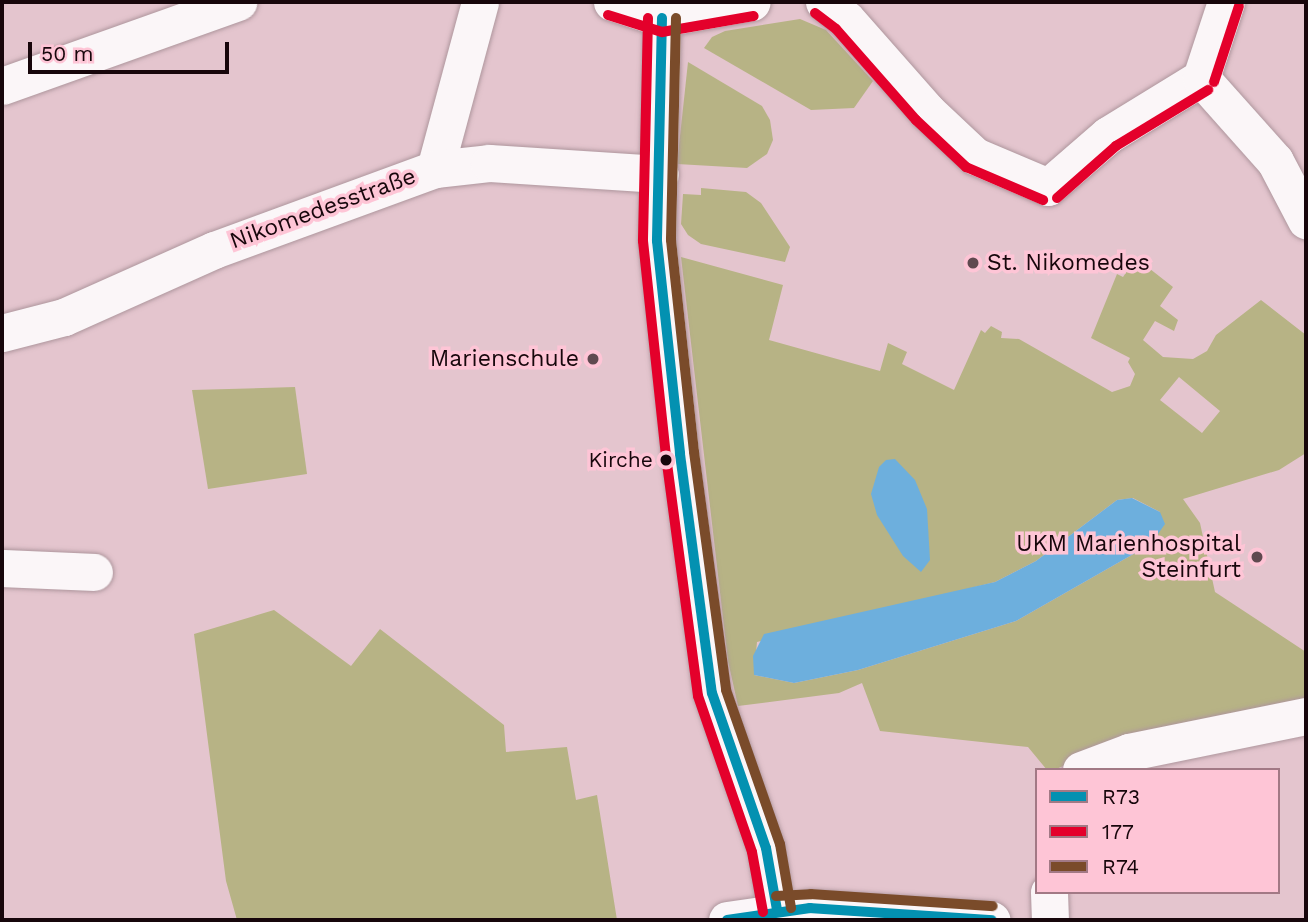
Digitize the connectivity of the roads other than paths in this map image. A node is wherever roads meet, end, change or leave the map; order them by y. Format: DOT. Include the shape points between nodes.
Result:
graph roads {
  1 [pos="238,2"];
  2 [pos="480,2"];
  3 [pos="612,2"];
  4 [pos="752,2"];
  5 [pos="824,2"];
  6 [pos="1226,2"];
  7 [pos="180,12"];
  8 [pos="662,18"];
  9 [pos="1200,78"];
  10 [pos="2,86"];
  11 [pos="435,169"];
  12 [pos="660,174"];
  13 [pos="1306,220"];
  14 [pos="2,334"];
  15 [pos="2,568"];
  16 [pos="94,572"];
  17 [pos="1306,716"];
  18 [pos="1086,768"];
  19 [pos="1049,894"];
  20 [pos="778,915"];
  21 [pos="727,920"];
  22 [pos="992,920"];
  23 [pos="1050,920"];
  1 -- 7 [label="street"];
  2 -- 11 [label="street"];
  3 -- 8 [label="street"];
  4 -- 8 [label="street"];
  5 -- 9 [label="street" via="846,19 927,111 975,156 1048,187 1108,135"];
  6 -- 9 [label="street"];
  7 -- 10 [label="street"];
  8 -- 12 [label="street"];
  9 -- 13 [label="street" via="1275,161"];
  11 -- 12 [label="street, Nikomedesstraße" via="489,163"];
  11 -- 14 [label="street, Nikomedesstraße" via="303,214 64,317"];
  12 -- 20 [label="street" via="657,241 712,693 766,848"];
  15 -- 16 [label="street"];
  17 -- 18 [label="street" via="1129,752"];
  19 -- 23 [label="street"];
  20 -- 21 [label="street"];
  20 -- 22 [label="street" via="810,908"];
}
